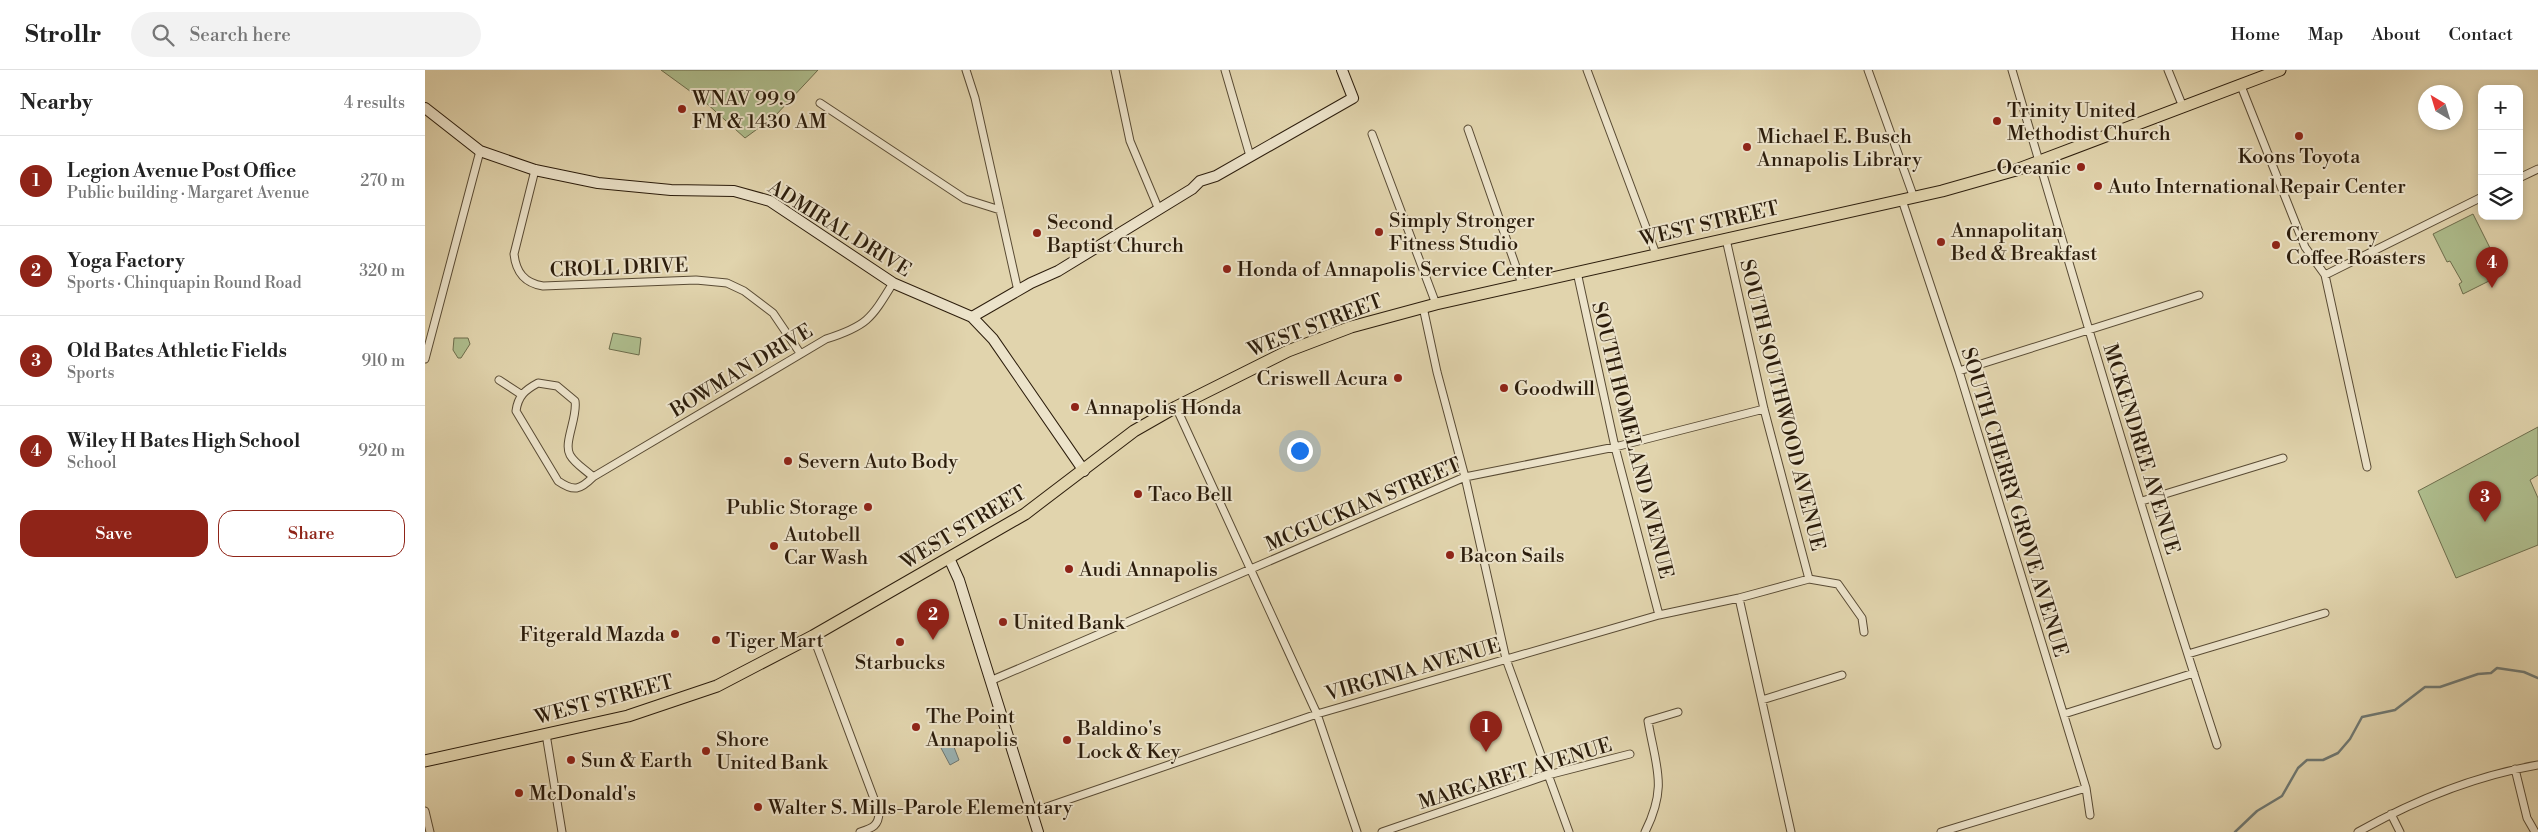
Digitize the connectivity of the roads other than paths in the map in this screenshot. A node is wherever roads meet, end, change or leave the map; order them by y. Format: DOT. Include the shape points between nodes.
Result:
graph roads {
  1 [pos="965,70"];
  2 [pos="1115,70"];
  3 [pos="1225,70"];
  4 [pos="1342,70"];
  5 [pos="1587,70"];
  6 [pos="1868,70"];
  7 [pos="2012,70"];
  8 [pos="2168,70"];
  9 [pos="2280,70"];
  10 [pos="2241,86"];
  11 [pos="820,103"];
  12 [pos="2183,107"];
  13 [pos="425,108"];
  14 [pos="1468,129"];
  15 [pos="1373,134"];
  16 [pos="480,151"];
  17 [pos="1250,156"];
  18 [pos="2040,161"];
  19 [pos="2538,169"];
  20 [pos="535,170"];
  21 [pos="2523,176"];
  22 [pos="1914,198"];
  23 [pos="2478,199"];
  24 [pos="1902,200"];
  25 [pos="1000,210"];
  26 [pos="1159,210"];
  27 [pos="1725,239"];
  28 [pos="1656,254"];
  29 [pos="1577,272"];
  30 [pos="2325,275"];
  31 [pos="893,283"];
  32 [pos="1522,284"];
  33 [pos="1018,291"];
  34 [pos="2199,295"];
  35 [pos="1436,304"];
  36 [pos="1423,307"];
  37 [pos="972,317"];
  38 [pos="2088,328"];
  39 [pos="800,353"];
  40 [pos="425,359"];
  41 [pos="1959,371"];
  42 [pos="499,380"];
  43 [pos="521,395"];
  44 [pos="1175,406"];
  45 [pos="1764,409"];
  46 [pos="1615,446"];
  47 [pos="2283,458"];
  48 [pos="2367,467"];
  49 [pos="1084,470"];
  50 [pos="593,477"];
  51 [pos="1465,477"];
  52 [pos="2142,501"];
  53 [pos="949,558"];
  54 [pos="1251,569"];
  55 [pos="1809,579"];
  56 [pos="1739,598"];
  57 [pos="2325,613"];
  58 [pos="1659,615"];
  59 [pos="1864,632"];
  60 [pos="813,636"];
  61 [pos="2188,654"];
  62 [pos="1506,659"];
  63 [pos="2194,673"];
  64 [pos="1842,675"];
  65 [pos="991,681"];
  66 [pos="1762,700"];
  67 [pos="1678,712"];
  68 [pos="1317,714"];
  69 [pos="2063,714"];
  70 [pos="546,734"];
  71 [pos="2217,745"];
  72 [pos="1630,754"];
  73 [pos="425,761"];
  74 [pos="2538,765"];
  75 [pos="2515,769"];
  76 [pos="1548,775"];
  77 [pos="2086,788"];
  78 [pos="425,812"];
  79 [pos="1032,812"];
  80 [pos="2391,814"];
  81 [pos="2090,815"];
  82 [pos="430,832"];
  83 [pos="562,832"];
  84 [pos="859,832"];
  85 [pos="1039,832"];
  86 [pos="1357,832"];
  87 [pos="1382,832"];
  88 [pos="1569,832"];
  89 [pos="1645,832"];
  90 [pos="1791,832"];
  91 [pos="1941,832"];
  92 [pos="2358,832"];
  93 [pos="2400,832"];
  94 [pos="2535,832"];
  1 -- 25 [label="street" via="975,98"];
  2 -- 26 [label="street" via="1130,142"];
  3 -- 17 [label="street"];
  4 -- 17 [label="street" via="1353,98"];
  5 -- 28 [label="street"];
  6 -- 22 [label="street"];
  7 -- 18 [label="street, MCKENDREE AVENUE"];
  8 -- 12 [label="street"];
  9 -- 10 [label="main road, WEST STREET"];
  10 -- 12 [label="main road, WEST STREET"];
  10 -- 30 [label="street" via="2305,247"];
  11 -- 25 [label="street" via="965,199"];
  12 -- 18 [label="main road, WEST STREET"];
  13 -- 16 [label="street, ADMIRAL DRIVE"];
  14 -- 32 [label="street"];
  15 -- 35 [label="street"];
  16 -- 20 [label="street, ADMIRAL DRIVE"];
  16 -- 40 [label="street"];
  17 -- 26 [label="street" via="1216,176 1204,188 1192,189"];
  18 -- 22 [label="main road, WEST STREET"];
  18 -- 38 [label="street, MCKENDREE AVENUE"];
  19 -- 21 [label="street"];
  20 -- 31 [label="street, ADMIRAL DRIVE" via="598,184 722,190 757,196 781,208"];
  20 -- 39 [label="street, CROLL DRIVE" via="514,254 515,264 525,280 543,286 696,280 727,283 773,313"];
  22 -- 24 [label="main road, WEST STREET"];
  23 -- 30 [label="street"];
  24 -- 27 [label="main road, WEST STREET"];
  24 -- 41 [label="street, SOUTH CHERRY GROVE AVENUE"];
  25 -- 33 [label="street"];
  26 -- 33 [label="street" via="1041,281"];
  27 -- 28 [label="main road, WEST STREET"];
  27 -- 45 [label="street, SOUTH SOUTHWOOD AVENUE"];
  28 -- 29 [label="main road, WEST STREET"];
  29 -- 32 [label="main road, WEST STREET"];
  29 -- 46 [label="street, SOUTH HOMELAND AVENUE"];
  30 -- 48 [label="street"];
  31 -- 37 [label="street, ADMIRAL DRIVE"];
  31 -- 39 [label="street, BOWMAN DRIVE" via="865,323 848,333 826,338"];
  32 -- 35 [label="main road, WEST STREET"];
  33 -- 37 [label="street"];
  34 -- 38 [label="street"];
  35 -- 36 [label="main road, WEST STREET"];
  36 -- 44 [label="main road, WEST STREET" via="1351,327 1288,351"];
  36 -- 51 [label="street"];
  37 -- 49 [label="street, ADMIRAL DRIVE" via="993,339"];
  38 -- 41 [label="street"];
  38 -- 52 [label="street, MCKENDREE AVENUE"];
  39 -- 50 [label="street, BOWMAN DRIVE"];
  41 -- 69 [label="street, SOUTH CHERRY GROVE AVENUE"];
  42 -- 43 [label="street"];
  43 -- 50 [label="street, BOWMAN DRIVE" via="516,411 558,480 569,488 577,489"];
  43 -- 50 [label="street" via="543,382 557,386 575,401 577,411 569,454"];
  44 -- 49 [label="main road, WEST STREET" via="1134,430"];
  44 -- 54 [label="street"];
  45 -- 46 [label="street, MCGUCKIAN STREET"];
  45 -- 55 [label="street, SOUTH SOUTHWOOD AVENUE"];
  46 -- 51 [label="street, MCGUCKIAN STREET"];
  46 -- 58 [label="street, SOUTH HOMELAND AVENUE"];
  47 -- 52 [label="street"];
  49 -- 53 [label="main road, WEST STREET" via="1025,514"];
  51 -- 54 [label="street, MCGUCKIAN STREET"];
  51 -- 62 [label="street"];
  52 -- 61 [label="street, MCKENDREE AVENUE"];
  53 -- 60 [label="main road, WEST STREET"];
  53 -- 65 [label="street"];
  54 -- 65 [label="street, MCGUCKIAN STREET"];
  54 -- 68 [label="street"];
  55 -- 56 [label="street, VIRGINIA AVENUE"];
  55 -- 59 [label="street" via="1838,584 1862,618"];
  56 -- 58 [label="street, VIRGINIA AVENUE"];
  56 -- 66 [label="street"];
  57 -- 61 [label="street"];
  58 -- 62 [label="street, VIRGINIA AVENUE"];
  60 -- 70 [label="main road, WEST STREET" via="717,686 679,700 628,716"];
  60 -- 84 [label="street" via="879,812 876,825"];
  61 -- 63 [label="street, MCKENDREE AVENUE"];
  62 -- 68 [label="street, VIRGINIA AVENUE"];
  62 -- 76 [label="street"];
  63 -- 69 [label="street"];
  63 -- 71 [label="street, MCKENDREE AVENUE"];
  64 -- 66 [label="street"];
  65 -- 79 [label="street"];
  66 -- 90 [label="street"];
  67 -- 89 [label="street" via="1648,721 1659,776 1659,794"];
  68 -- 79 [label="street, VIRGINIA AVENUE"];
  68 -- 86 [label="street"];
  69 -- 77 [label="street, SOUTH CHERRY GROVE AVENUE"];
  70 -- 73 [label="main road, WEST STREET"];
  70 -- 83 [label="street"];
  72 -- 76 [label="street, MARGARET AVENUE"];
  74 -- 75 [label="street"];
  75 -- 80 [label="street" via="2448,788"];
  75 -- 94 [label="street" via="2527,818"];
  76 -- 87 [label="street, MARGARET AVENUE"];
  76 -- 88 [label="street"];
  77 -- 81 [label="street, SOUTH CHERRY GROVE AVENUE"];
  77 -- 91 [label="street"];
  78 -- 82 [label="street"];
  79 -- 85 [label="street"];
  80 -- 92 [label="street"];
  80 -- 93 [label="street"];
}
